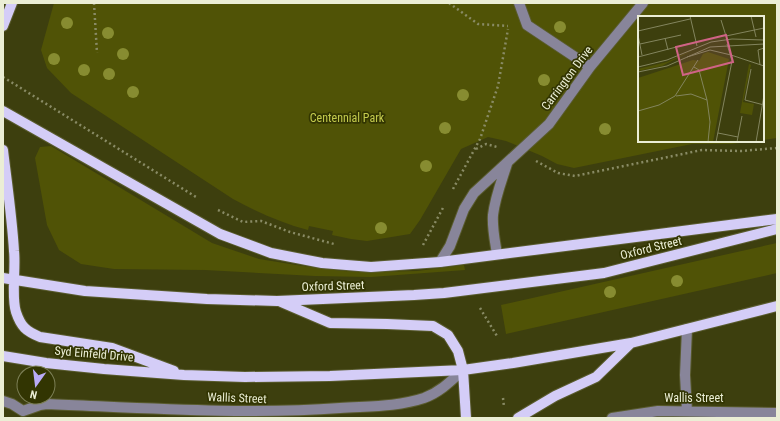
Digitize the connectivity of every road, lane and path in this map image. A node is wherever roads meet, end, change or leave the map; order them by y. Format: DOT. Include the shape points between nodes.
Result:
graph roads {
  1 [pos="12,3"];
  2 [pos="94,3"];
  3 [pos="449,3"];
  4 [pos="519,3"];
  5 [pos="643,3"];
  6 [pos="3,26"];
  7 [pos="97,53"];
  8 [pos="590,67"];
  9 [pos="3,77"];
  10 [pos="3,111"];
  11 [pos="498,147"];
  12 [pos="777,148"];
  13 [pos="3,150"];
  14 [pos="473,150"];
  15 [pos="534,160"];
  16 [pos="507,164"];
  17 [pos="4,172"];
  18 [pos="452,191"];
  19 [pos="198,198"];
  20 [pos="444,205"];
  21 [pos="217,210"];
  22 [pos="777,219"];
  23 [pos="777,229"];
  24 [pos="334,244"];
  25 [pos="423,246"];
  26 [pos="497,254"];
  27 [pos="440,262"];
  28 [pos="3,278"];
  29 [pos="15,280"];
  30 [pos="277,301"];
  31 [pos="777,306"];
  32 [pos="480,308"];
  33 [pos="687,329"];
  34 [pos="497,336"];
  35 [pos="631,343"];
  36 [pos="3,356"];
  37 [pos="463,370"];
  38 [pos="184,375"];
  39 [pos="503,398"];
  40 [pos="3,401"];
  41 [pos="504,408"];
  42 [pos="687,411"];
  43 [pos="777,413"];
  44 [pos="23,414"];
  45 [pos="466,418"];
  46 [pos="518,418"];
  47 [pos="612,418"];
  1 -- 6 [label="main road"];
  2 -- 7 [label="path"];
  3 -- 14 [label="path" via="478,24 509,26 498,86 480,139"];
  4 -- 8 [label="street" via="527,25"];
  5 -- 8 [label="street, Carrington Drive"];
  8 -- 16 [label="street, Carrington Drive" via="549,124"];
  9 -- 19 [label="path"];
  10 -- 27 [label="main road" via="207,228 255,248 287,257 340,265 371,267"];
  11 -- 14 [label="path" via="486,144"];
  12 -- 15 [label="path" via="741,151 702,150 575,176 558,173"];
  13 -- 17 [label="main road"];
  14 -- 18 [label="path"];
  16 -- 26 [label="street, Carrington Drive" via="493,214"];
  16 -- 27 [label="street, Carrington Drive" via="469,199 450,246"];
  17 -- 29 [label="main road"];
  20 -- 25 [label="path"];
  21 -- 24 [label="path" via="243,222 261,221"];
  22 -- 26 [label="main road"];
  23 -- 30 [label="main road, Oxford Street" via="604,273 444,293"];
  26 -- 27 [label="main road"];
  28 -- 29 [label="main road"];
  29 -- 30 [label="main road, Oxford Street" via="85,291"];
  29 -- 38 [label="main road" via="16,311 29,333 112,348"];
  30 -- 37 [label="main road" via="330,323 433,326 448,335 458,351"];
  31 -- 33 [label="main road"];
  32 -- 34 [label="path"];
  33 -- 35 [label="main road"];
  33 -- 42 [label="street"];
  35 -- 37 [label="main road" via="513,364"];
  35 -- 46 [label="main road" via="596,377 555,396"];
  36 -- 38 [label="main road, Syd Einfeld Drive" via="46,363"];
  37 -- 38 [label="main road" via="330,376"];
  37 -- 44 [label="street, Wallis Street" via="442,388 425,397 382,405 266,412 47,404"];
  37 -- 45 [label="main road"];
  39 -- 41 [label="path"];
  40 -- 44 [label="street, Wallis Street" via="12,404"];
  42 -- 43 [label="street, Wallis Street"];
  42 -- 47 [label="street, Wallis Street" via="658,411"];
}
